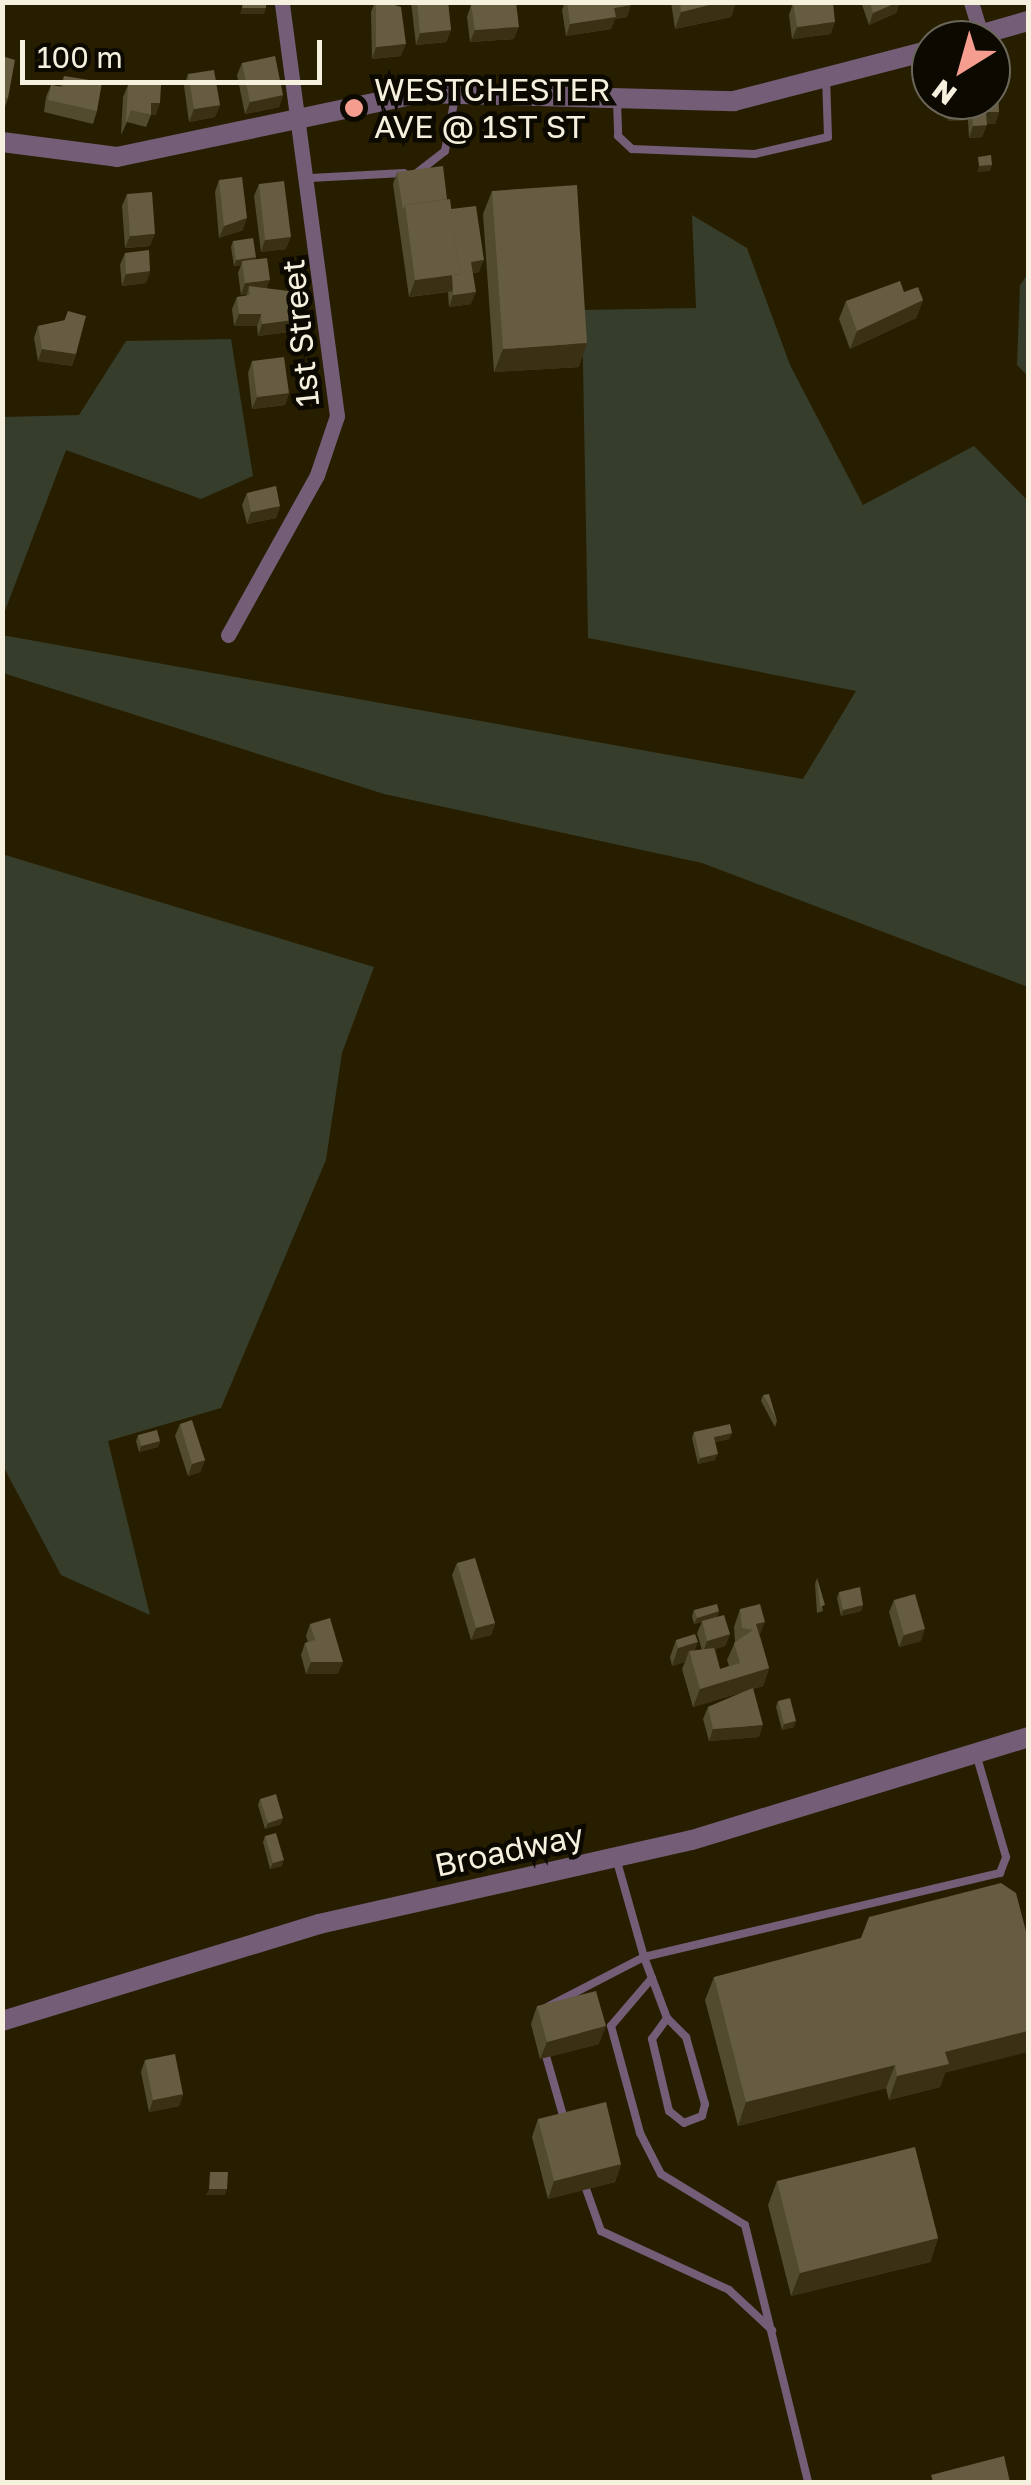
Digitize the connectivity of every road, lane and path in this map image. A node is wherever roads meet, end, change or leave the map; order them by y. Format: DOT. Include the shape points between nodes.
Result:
graph roads {
  1 [pos="282,2"];
  2 [pos="911,55"];
  3 [pos="826,76"];
  4 [pos="456,93"];
  5 [pos="617,97"];
  6 [pos="302,118"];
  7 [pos="2,142"];
  8 [pos="310,178"];
  9 [pos="228,635"];
  10 [pos="1028,1737"];
  11 [pos="976,1754"];
  12 [pos="616,1858"];
  13 [pos="644,1957"];
  14 [pos="652,1978"];
  15 [pos="668,2018"];
  16 [pos="2,2021"];
  17 [pos="540,2022"];
  18 [pos="540,2032"];
  19 [pos="568,2134"];
  20 [pos="579,2168"];
  21 [pos="772,2330"];
  22 [pos="808,2482"];
  1 -- 6 [label="street, 1st Street"];
  2 -- 3 [label="street"];
  3 -- 5 [label="street" via="734,101"];
  3 -- 5 [label="lane" via="828,138 755,154 632,148 616,129"];
  4 -- 5 [label="street"];
  4 -- 6 [label="street"];
  4 -- 8 [label="lane" via="453,133 435,163"];
  6 -- 7 [label="street" via="117,157"];
  6 -- 8 [label="street, 1st Street"];
  8 -- 9 [label="street, 1st Street" via="337,416 317,475"];
  10 -- 11 [label="street, Broadway"];
  11 -- 12 [label="street, Broadway"];
  11 -- 13 [label="lane" via="1006,1857 1000,1873"];
  12 -- 13 [label="lane"];
  12 -- 16 [label="street, Broadway" via="319,1924"];
  13 -- 14 [label="lane"];
  13 -- 17 [label="lane" via="567,1993"];
  14 -- 15 [label="lane"];
  14 -- 21 [label="lane" via="611,2026 640,2133 661,2174 745,2224"];
  15 -- 15 [label="lane" via="652,2039 669,2112 684,2123 702,2116 705,2104 686,2037"];
  18 -- 19 [label="lane"];
  20 -- 21 [label="lane" via="601,2231 729,2290"];
  21 -- 22 [label="lane"];
}
